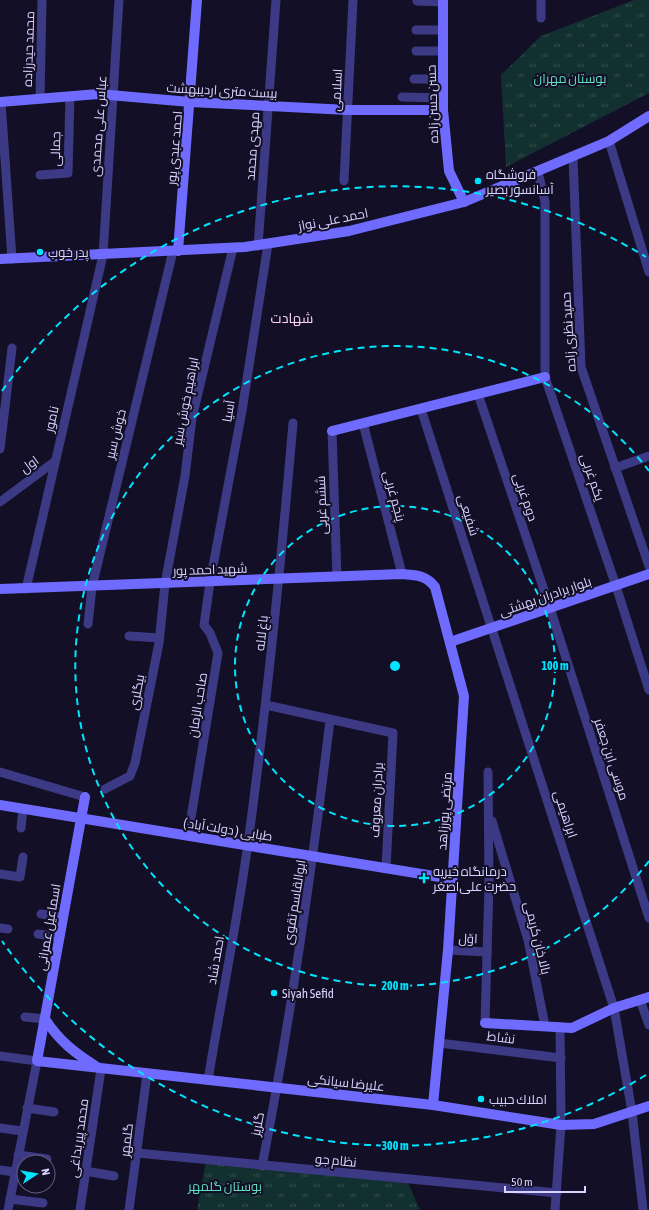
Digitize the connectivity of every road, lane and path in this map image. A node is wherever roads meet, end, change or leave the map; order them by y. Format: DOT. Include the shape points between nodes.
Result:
graph roads {
  1 [pos="42,0"];
  2 [pos="119,0"];
  3 [pos="197,0"];
  4 [pos="276,0"];
  5 [pos="354,0"];
  6 [pos="541,0"];
  7 [pos="417,1"];
  8 [pos="443,1"];
  9 [pos="541,18"];
  10 [pos="416,30"];
  11 [pos="443,30"];
  12 [pos="416,51"];
  13 [pos="443,51"];
  14 [pos="414,79"];
  15 [pos="443,79"];
  16 [pos="113,95"];
  17 [pos="70,96"];
  18 [pos="402,97"];
  19 [pos="443,98"];
  20 [pos="40,99"];
  21 [pos="1,102"];
  22 [pos="190,102"];
  23 [pos="268,106"];
  24 [pos="348,110"];
  25 [pos="443,110"];
  26 [pos="649,116"];
  27 [pos="608,141"];
  28 [pos="2,145"];
  29 [pos="573,157"];
  30 [pos="538,172"];
  31 [pos="40,174"];
  32 [pos="344,181"];
  33 [pos="464,202"];
  34 [pos="263,245"];
  35 [pos="234,248"];
  36 [pos="176,251"];
  37 [pos="102,255"];
  38 [pos="12,259"];
  39 [pos="0,260"];
  40 [pos="649,272"];
  41 [pos="12,348"];
  42 [pos="545,378"];
  43 [pos="478,394"];
  44 [pos="421,409"];
  45 [pos="293,422"];
  46 [pos="363,423"];
  47 [pos="332,431"];
  48 [pos="0,450"];
  49 [pos="649,456"];
  50 [pos="54,462"];
  51 [pos="615,468"];
  52 [pos="0,502"];
  53 [pos="649,566"];
  54 [pos="402,574"];
  55 [pos="649,574"];
  56 [pos="421,576"];
  57 [pos="337,577"];
  58 [pos="280,579"];
  59 [pos="210,582"];
  60 [pos="165,584"];
  61 [pos="616,586"];
  62 [pos="92,587"];
  63 [pos="0,589"];
  64 [pos="26,589"];
  65 [pos="550,608"];
  66 [pos="88,624"];
  67 [pos="492,628"];
  68 [pos="129,636"];
  69 [pos="159,638"];
  70 [pos="450,642"];
  71 [pos="649,690"];
  72 [pos="266,705"];
  73 [pos="330,720"];
  74 [pos="0,772"];
  75 [pos="488,772"];
  76 [pos="105,789"];
  77 [pos="85,796"];
  78 [pos="0,805"];
  79 [pos="24,809"];
  80 [pos="489,810"];
  81 [pos="80,819"];
  82 [pos="21,828"];
  83 [pos="188,836"];
  84 [pos="248,845"];
  85 [pos="314,856"];
  86 [pos="23,857"];
  87 [pos="386,868"];
  88 [pos="0,874"];
  89 [pos="452,879"];
  90 [pos="41,914"];
  91 [pos="62,917"];
  92 [pos="649,918"];
  93 [pos="38,934"];
  94 [pos="59,937"];
  95 [pos="448,950"];
  96 [pos="487,952"];
  97 [pos="644,998"];
  98 [pos="614,1008"];
  99 [pos="25,1017"];
  100 [pos="45,1019"];
  101 [pos="485,1022"];
  102 [pos="649,1025"];
  103 [pos="545,1026"];
  104 [pos="560,1027"];
  105 [pos="439,1043"];
  106 [pos="0,1056"];
  107 [pos="561,1058"];
  108 [pos="37,1061"];
  109 [pos="101,1069"];
  110 [pos="147,1074"];
  111 [pos="208,1080"];
  112 [pos="277,1088"];
  113 [pos="433,1105"];
  114 [pos="649,1106"];
  115 [pos="27,1108"];
  116 [pos="54,1112"];
  117 [pos="632,1112"];
  118 [pos="561,1121"];
  119 [pos="0,1128"];
  120 [pos="22,1131"];
  121 [pos="137,1153"];
  122 [pos="18,1154"];
  123 [pos="262,1166"];
  124 [pos="16,1168"];
  125 [pos="0,1170"];
  126 [pos="86,1171"];
  127 [pos="15,1174"];
  128 [pos="114,1176"];
  129 [pos="557,1193"];
  130 [pos="7,1203"];
  131 [pos="43,1203"];
  132 [pos="80,1210"];
  133 [pos="129,1210"];
  134 [pos="555,1210"];
  135 [pos="642,1210"];
  1 -- 20 [label="street, محمد حیدرزاده"];
  2 -- 16 [label="street, عباس علی محمدی"];
  3 -- 22 [label="street, احمد عبدی پور"];
  4 -- 23 [label="street, مهدی محمد"];
  5 -- 24 [label="street, اسلامی"];
  6 -- 9 [label="street"];
  7 -- 8 [label="street"];
  8 -- 11 [label="street, حسن حسن زاده"];
  10 -- 11 [label="street"];
  11 -- 13 [label="street, حسن حسن زاده"];
  12 -- 13 [label="street"];
  13 -- 15 [label="street, حسن حسن زاده"];
  14 -- 15 [label="street"];
  15 -- 19 [label="street, حسن حسن زاده"];
  16 -- 17 [label="street, بیست متری اردیبهشت"];
  16 -- 22 [label="street, بیست متری اردیبهشت"];
  16 -- 37 [label="street, عباس علی محمدی"];
  17 -- 20 [label="street, بیست متری اردیبهشت"];
  17 -- 31 [label="street, جمالی" via="68,173"];
  18 -- 19 [label="street"];
  19 -- 25 [label="street, حسن حسن زاده"];
  20 -- 21 [label="street, بیست متری اردیبهشت"];
  21 -- 28 [label="street"];
  22 -- 23 [label="street, بیست متری اردیبهشت"];
  22 -- 36 [label="street, احمد عبدی پور"];
  23 -- 24 [label="street, بیست متری اردیبهشت"];
  23 -- 34 [label="street, مهدی محمد"];
  24 -- 25 [label="street, بیست متری اردیبهشت"];
  24 -- 32 [label="street, اسلامی"];
  25 -- 33 [label="street, حسن حسن زاده" via="449,170"];
  26 -- 27 [label="street, احمد علی نواز"];
  27 -- 29 [label="street, احمد علی نواز"];
  27 -- 40 [label="street"];
  28 -- 38 [label="street"];
  29 -- 30 [label="street, احمد علی نواز"];
  29 -- 51 [label="street, حمید نظری زاده" via="581,367"];
  30 -- 33 [label="street, احمد علی نواز"];
  30 -- 42 [label="street, یکم غربی" via="544,202"];
  33 -- 34 [label="street, احمد علی نواز" via="349,231"];
  34 -- 35 [label="street, احمد علی نواز"];
  34 -- 59 [label="street, آسیا" via="242,411"];
  35 -- 36 [label="street, احمد علی نواز"];
  35 -- 60 [label="street, ابراهیم خوش سیر" via="192,418 185,476"];
  36 -- 37 [label="street, احمد علی نواز"];
  36 -- 62 [label="street, خوش سیر"];
  37 -- 38 [label="street, احمد علی نواز"];
  37 -- 50 [label="street, نامور"];
  38 -- 39 [label="street, احمد علی نواز"];
  41 -- 48 [label="street"];
  42 -- 43 [label="street"];
  42 -- 61 [label="street, یکم غربی"];
  43 -- 44 [label="street"];
  43 -- 65 [label="street, دوم غربی"];
  44 -- 46 [label="street"];
  44 -- 67 [label="street, شفیعی"];
  45 -- 58 [label="street, باغ لاله"];
  46 -- 47 [label="street"];
  46 -- 54 [label="street, پنجم غربی"];
  47 -- 57 [label="street, ششم غربی"];
  49 -- 51 [label="street"];
  50 -- 52 [label="street, اول"];
  50 -- 64 [label="street, نامور"];
  51 -- 53 [label="street, حمید نظری زاده"];
  54 -- 56 [label="street, شهید احمد پور"];
  54 -- 57 [label="street, شهید احمد پور"];
  55 -- 61 [label="street, بلوار برادران بهشتی"];
  56 -- 70 [label="street, مرتضی پورزاهد" via="435,587"];
  57 -- 58 [label="street, شهید احمد پور"];
  58 -- 59 [label="street, شهید احمد پور"];
  58 -- 72 [label="street, باغ لاله"];
  59 -- 60 [label="street, شهید احمد پور"];
  59 -- 83 [label="street, صاحب الزمان" via="204,625 218,653"];
  60 -- 62 [label="street, شهید احمد پور"];
  60 -- 69 [label="street, بیگلری"];
  61 -- 65 [label="street, بلوار برادران بهشتی"];
  61 -- 71 [label="street, یکم غربی"];
  62 -- 64 [label="street, شهید احمد پور"];
  62 -- 66 [label="street, خوش سیر"];
  63 -- 64 [label="street, شهید احمد پور"];
  65 -- 67 [label="street, بلوار برادران بهشتی"];
  65 -- 92 [label="street, موسی ابن جعفر"];
  67 -- 70 [label="street, بلوار برادران بهشتی"];
  67 -- 98 [label="street, ابراهیمی"];
  68 -- 69 [label="street"];
  69 -- 76 [label="street, بیگلری" via="135,763 130,776"];
  70 -- 89 [label="street, مرتضی پورزاهد" via="464,696"];
  72 -- 73 [label="street"];
  72 -- 84 [label="street, باغ لاله"];
  73 -- 85 [label="street, ابوالقاسم تقوی"];
  73 -- 87 [label="street, برادران معروف" via="393,733"];
  74 -- 77 [label="street"];
  75 -- 80 [label="street, بالا خان کریمی"];
  77 -- 81 [label="street, اسماعیل عمرانی"];
  78 -- 79 [label="street, طبایی ( دولت آباد )"];
  79 -- 81 [label="street, طبایی ( دولت آباد )"];
  79 -- 82 [label="street"];
  80 -- 96 [label="street, بالا خان کریمی"];
  80 -- 103 [label="street, بالا خان کریمی" via="528,940"];
  81 -- 83 [label="street, طبایی ( دولت آباد )"];
  81 -- 91 [label="street, اسماعیل عمرانی"];
  83 -- 84 [label="street, طبایی ( دولت آباد )"];
  84 -- 85 [label="street, طبایی ( دولت آباد )"];
  84 -- 111 [label="street, احمد شاد"];
  85 -- 87 [label="street, طبایی ( دولت آباد )"];
  85 -- 112 [label="street, ابوالقاسم تقوی"];
  86 -- 88 [label="street" via="20,877"];
  87 -- 89 [label="street, طبایی ( دولت آباد )"];
  89 -- 95 [label="street, مرتضی پورزاهد"];
  90 -- 91 [label="street"];
  91 -- 94 [label="street, اسماعیل عمرانی"];
  93 -- 94 [label="street"];
  94 -- 100 [label="street, اسماعیل عمرانی"];
  95 -- 96 [label="street, اوّل"];
  95 -- 105 [label="street, مرتضی پورزاهد"];
  96 -- 101 [label="street, بالا خان کریمی"];
  97 -- 98 [label="street"];
  97 -- 102 [label="street"];
  98 -- 104 [label="street" via="572,1028"];
  98 -- 117 [label="street, ابراهیمی"];
  99 -- 100 [label="street"];
  100 -- 108 [label="street, اسماعیل عمرانی"];
  100 -- 109 [label="street" via="56,1036 71,1050"];
  101 -- 103 [label="street"];
  103 -- 104 [label="street"];
  104 -- 107 [label="street"];
  105 -- 107 [label="street, نشاط"];
  105 -- 113 [label="street, مرتضی پورزاهد"];
  106 -- 108 [label="street"];
  107 -- 118 [label="street"];
  108 -- 109 [label="street, علیرضا سیانکی"];
  108 -- 115 [label="street"];
  109 -- 110 [label="street, علیرضا سیانکی"];
  109 -- 126 [label="street, محمد پیر بداغی"];
  110 -- 111 [label="street, علیرضا سیانکی"];
  110 -- 121 [label="street, گلمهر"];
  111 -- 112 [label="street, علیرضا سیانکی"];
  112 -- 113 [label="street, علیرضا سیانکی"];
  112 -- 123 [label="street, گلریز"];
  113 -- 118 [label="street, علیرضا سیانکی"];
  114 -- 117 [label="street, علیرضا سیانکی"];
  115 -- 116 [label="street"];
  115 -- 120 [label="street"];
  117 -- 118 [label="street, علیرضا سیانکی" via="594,1124"];
  117 -- 135 [label="street, ابراهیمی"];
  118 -- 129 [label="street"];
  119 -- 120 [label="street"];
  120 -- 122 [label="street"];
  121 -- 123 [label="street, نظام جو"];
  121 -- 133 [label="street, گلمهر"];
  123 -- 129 [label="street, نظام جو"];
  124 -- 127 [label="street"];
  125 -- 127 [label="street"];
  126 -- 128 [label="street"];
  126 -- 132 [label="street, محمد پیر بداغی"];
  127 -- 130 [label="street"];
  129 -- 134 [label="street"];
  130 -- 131 [label="street"];
}
